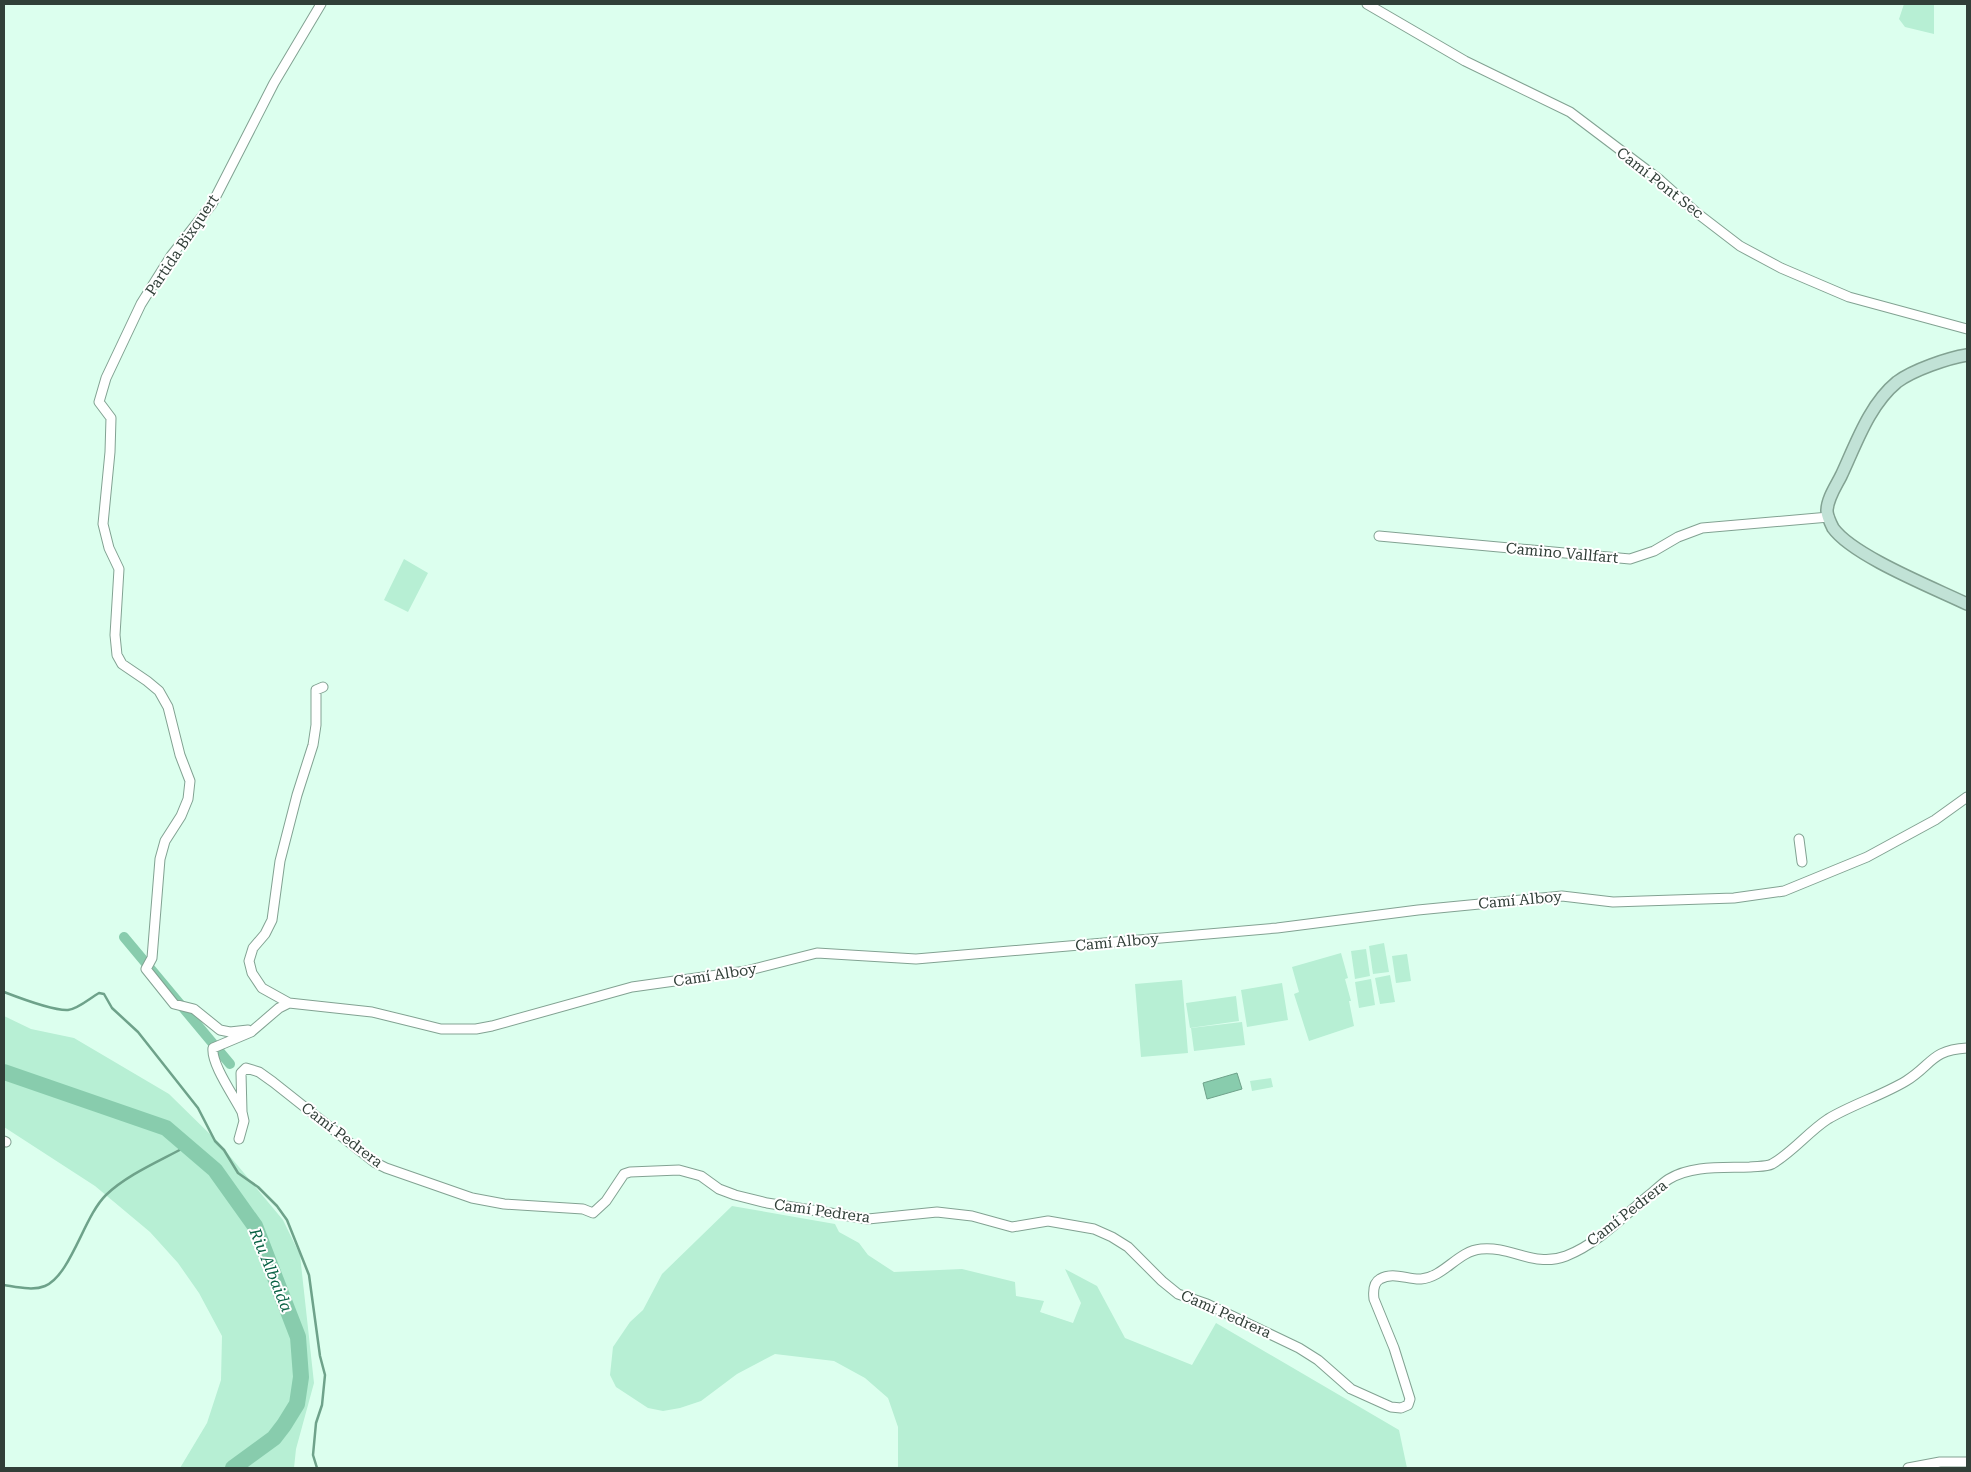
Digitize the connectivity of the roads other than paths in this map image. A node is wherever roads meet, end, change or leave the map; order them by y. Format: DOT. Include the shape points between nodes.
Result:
graph roads {
  1 [pos="321,4"];
  2 [pos="1367,4"];
  3 [pos="1967,329"];
  4 [pos="1967,355"];
  5 [pos="1829,517"];
  6 [pos="1380,536"];
  7 [pos="1967,604"];
  8 [pos="323,687"];
  9 [pos="1967,797"];
  10 [pos="1799,839"];
  11 [pos="1802,862"];
  12 [pos="289,1003"];
  13 [pos="260,1026"];
  14 [pos="1967,1048"];
  15 [pos="242,1112"];
  16 [pos="239,1140"];
  17 [pos="1967,1462"];
  18 [pos="1908,1468"];
  1 -- 13 [label="street, Partida Bixquert" via="274,83 212,204 170,256 141,304 106,378 99,402 111,418 103,524 119,569 117,655 122,664 159,691 168,707 190,782 188,799 165,841 160,859 152,958 146,969 170,1002 194,1009 220,1030 243,1031"];
  2 -- 3 [label="street, Camí Pont Sec" via="1465,61 1570,112 1740,246 1773,264 1849,297"];
  4 -- 5 [label="main road" via="1951,357 1910,375 1886,394 1867,421 1832,494 1827,511"];
  5 -- 6 [label="street, Camino Vallfart" via="1702,528 1654,551 1630,558"];
  5 -- 7 [label="main road" via="1832,527 1844,541"];
  8 -- 12 [label="street" via="316,690 313,744 280,861 272,920 253,948 250,961 252,973 262,988"];
  9 -- 12 [label="street, Camí Alboy" via="1934,820 1867,857 1784,891 1734,898 1612,902 1562,896 1277,928 916,960 817,953 746,971 632,987 476,1029 427,1027 372,1012"];
  10 -- 11 [label="street"];
  12 -- 13 [label="street"];
  13 -- 15 [label="street" via="245,1036 213,1048 216,1064"];
  14 -- 15 [label="street, Camí Pedrera" via="1942,1053 1908,1080 1827,1120 1769,1165 1698,1169 1668,1180 1620,1221 1561,1258 1544,1260 1498,1249 1481,1249 1471,1251 1422,1279 1381,1278 1375,1284 1374,1299 1410,1399 1408,1405 1401,1408 1391,1407 1350,1389 1318,1360 1299,1348 1208,1304 1178,1294 1128,1247 1094,1229 1048,1221 1012,1227 972,1216 937,1212 868,1219 751,1199 719,1188 701,1176 679,1170 624,1174 606,1201 593,1212 556,1206 504,1204 472,1198 380,1165 273,1082 246,1068 241,1073"];
  15 -- 16 [label="street" via="244,1121"];
  17 -- 18 [label="street" via="1940,1462"];
}
